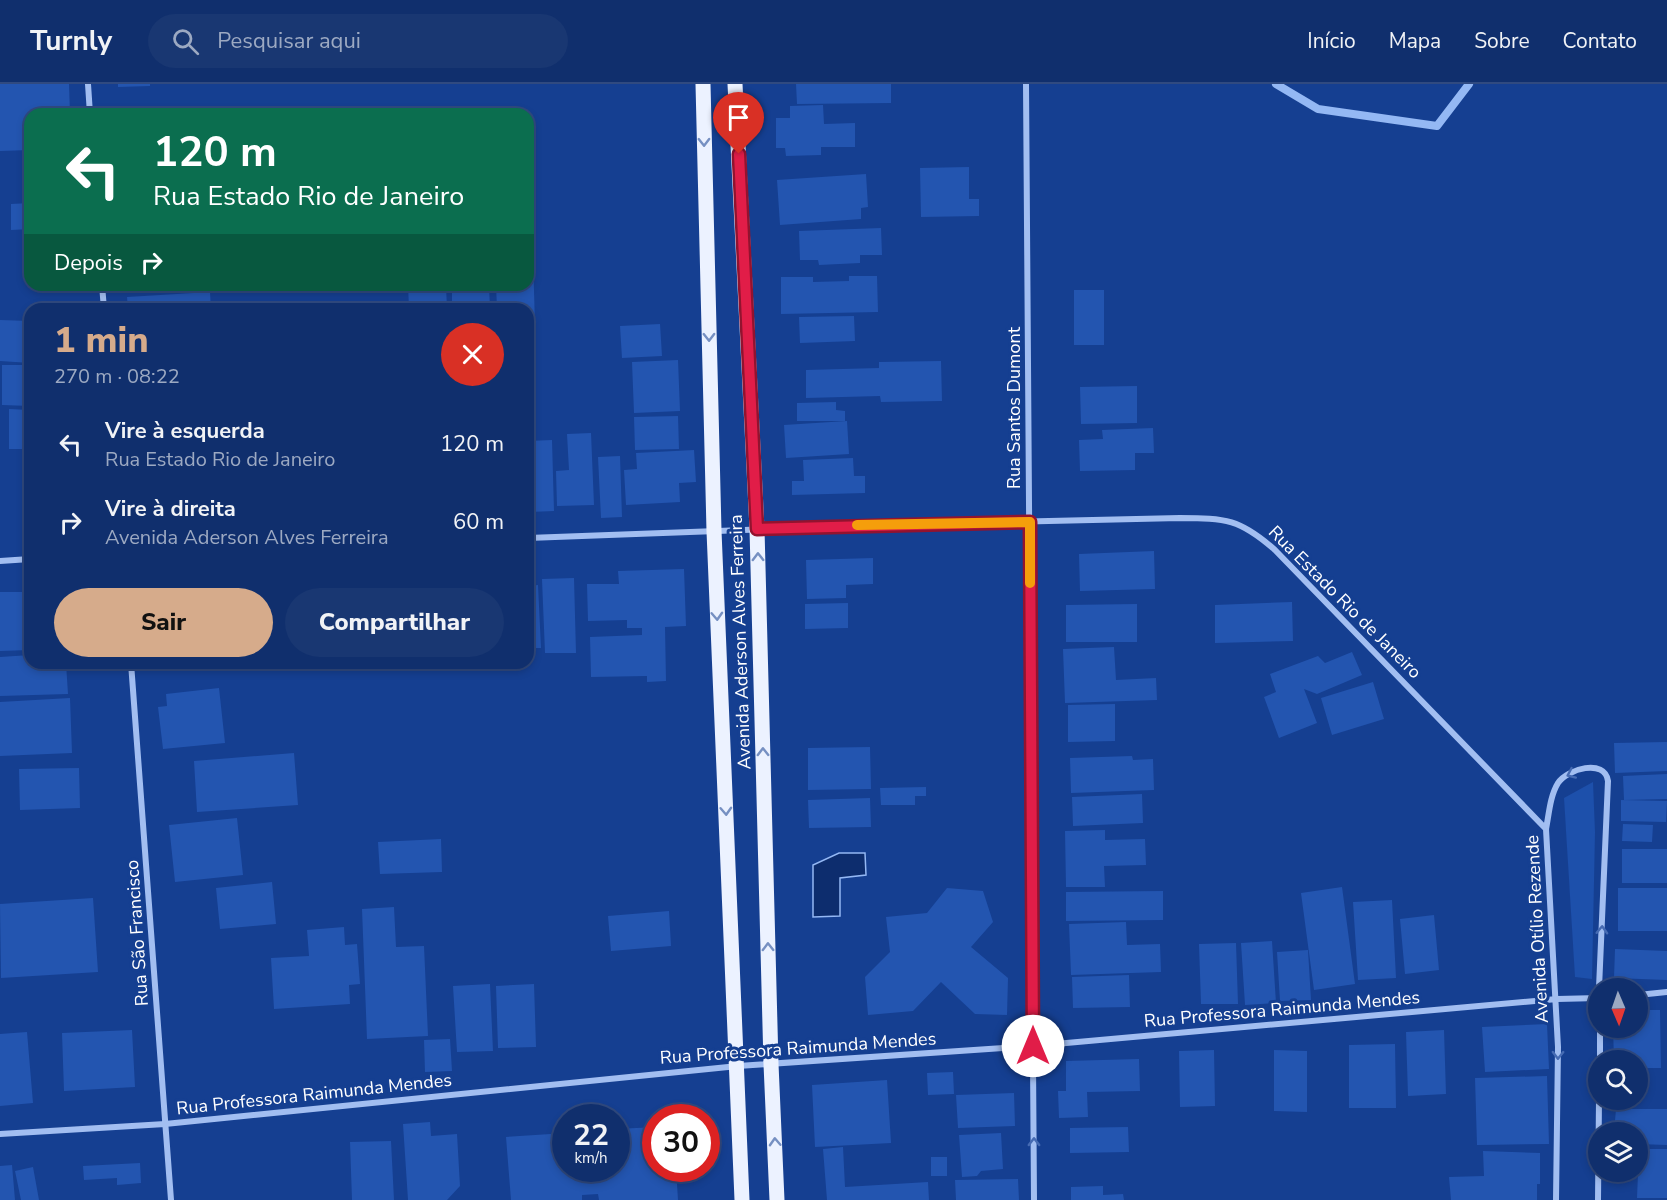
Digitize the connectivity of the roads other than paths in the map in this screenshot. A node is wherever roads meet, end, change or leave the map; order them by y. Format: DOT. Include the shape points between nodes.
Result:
graph roads {
  1 [pos="88,84"];
  2 [pos="703,84"];
  3 [pos="735,84"];
  4 [pos="1026,84"];
  5 [pos="90,108"];
  6 [pos="1030,522"];
  7 [pos="757,529"];
  8 [pos="714,531"];
  9 [pos="534,538"];
  10 [pos="24,559"];
  11 [pos="0,561"];
  12 [pos="131,669"];
  13 [pos="1546,829"];
  14 [pos="1599,978"];
  15 [pos="1667,992"];
  16 [pos="1648,994"];
  17 [pos="1588,998"];
  18 [pos="1557,999"];
  19 [pos="1033,1046"];
  20 [pos="771,1064"];
  21 [pos="738,1066"];
  22 [pos="1599,1110"];
  23 [pos="165,1124"];
  24 [pos="0,1134"];
  25 [pos="171,1200"];
  26 [pos="742,1200"];
  27 [pos="777,1200"];
  28 [pos="1034,1200"];
  29 [pos="1556,1200"];
  30 [pos="1598,1200"];
  1 -- 5 [label="street"];
  2 -- 8 [label="main road, Avenida Aderson Alves Ferreira, one-way"];
  3 -- 7 [label="main road, Avenida Aderson Alves Ferreira"];
  4 -- 6 [label="street, Rua Santos Dumont"];
  6 -- 7 [label="street, Rua Estado Rio de Janeiro"];
  6 -- 13 [label="street, Rua Estado Rio de Janeiro" via="1201,518 1239,523 1256,533"];
  6 -- 19 [label="street, Rua Santos Dumont"];
  7 -- 8 [label="street, Rua Estado Rio de Janeiro"];
  20 -- 7 [label="main road, Avenida Aderson Alves Ferreira, one-way"];
  8 -- 9 [label="street, Rua Estado Rio de Janeiro"];
  8 -- 21 [label="main road, Avenida Aderson Alves Ferreira, one-way"];
  10 -- 11 [label="street"];
  12 -- 23 [label="street, Rua São Francisco"];
  14 -- 13 [label="street, Avenida Otílio Rezende, one-way" via="1607,775 1602,770 1586,768 1564,776 1554,793"];
  13 -- 18 [label="street, Avenida Otílio Rezende"];
  15 -- 16 [label="street"];
  17 -- 18 [label="street, Rua Professora Raimunda Mendes"];
  18 -- 19 [label="street, Rua Professora Raimunda Mendes"];
  18 -- 29 [label="street, Avenida Otílio Rezende, one-way"];
  19 -- 20 [label="street, Rua Professora Raimunda Mendes"];
  28 -- 19 [label="street, Rua Santos Dumont, one-way"];
  20 -- 21 [label="street, Rua Professora Raimunda Mendes"];
  27 -- 20 [label="main road, Avenida Aderson Alves Ferreira, one-way"];
  21 -- 23 [label="street, Rua Professora Raimunda Mendes"];
  21 -- 26 [label="main road, Avenida Aderson Alves Ferreira"];
  22 -- 30 [label="street"];
  23 -- 24 [label="street, Rua Professora Raimunda Mendes"];
  23 -- 25 [label="street, Rua São Francisco"];
}
